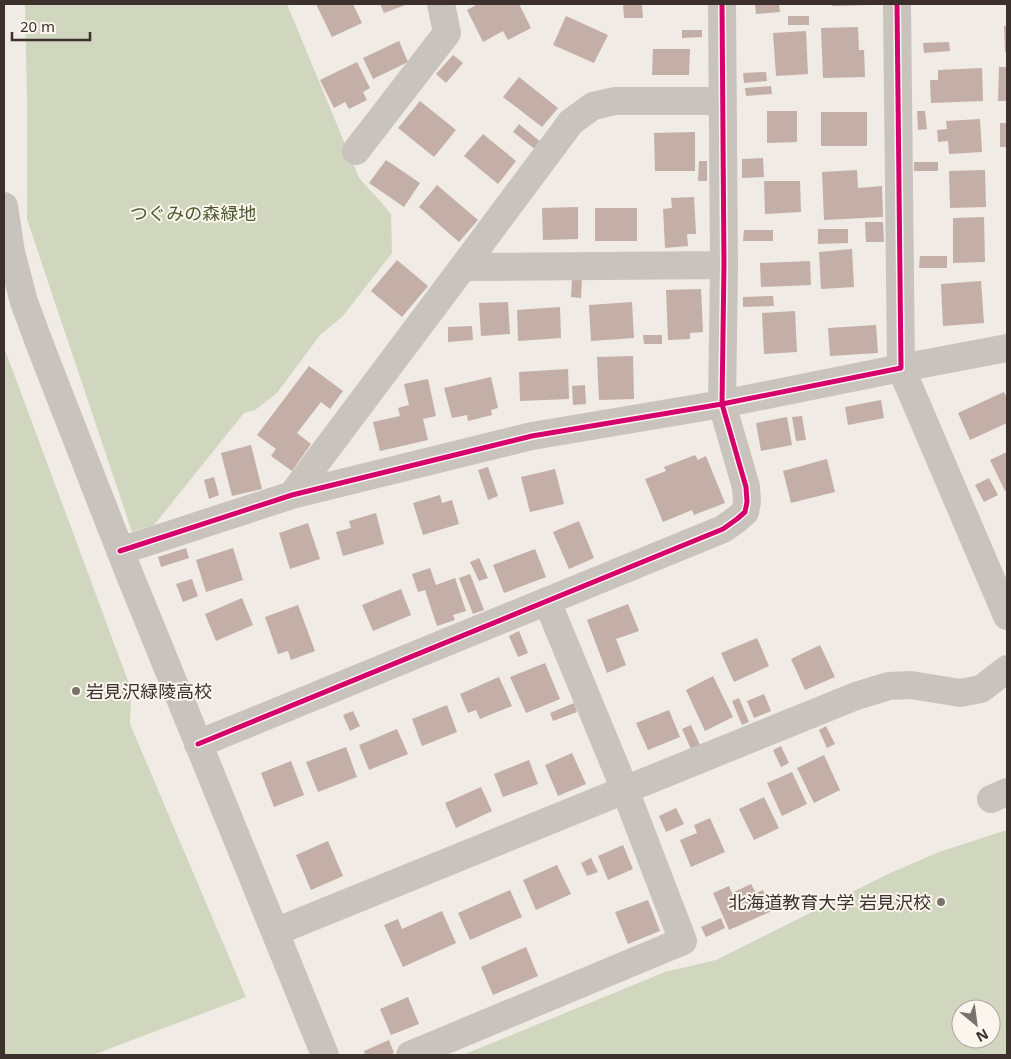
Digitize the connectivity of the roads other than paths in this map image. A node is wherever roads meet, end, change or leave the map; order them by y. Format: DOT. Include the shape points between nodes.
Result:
graph roads {
  1 [pos="441,4"];
  2 [pos="722,4"];
  3 [pos="897,4"];
  4 [pos="723,101"];
  5 [pos="356,152"];
  6 [pos="4,206"];
  7 [pos="724,265"];
  8 [pos="463,267"];
  9 [pos="1007,348"];
  10 [pos="901,368"];
  11 [pos="722,404"];
  12 [pos="292,495"];
  13 [pos="120,551"];
  14 [pos="547,601"];
  15 [pos="1007,616"];
  16 [pos="1007,669"];
  17 [pos="198,744"];
  18 [pos="625,790"];
  19 [pos="275,932"];
  20 [pos="325,1055"];
  21 [pos="410,1055"];
  1 -- 5 [label="street" via="447,33"];
  2 -- 4 [label="street"];
  3 -- 10 [label="street"];
  4 -- 7 [label="street"];
  4 -- 8 [label="street" via="615,101 593,106 571,122"];
  6 -- 13 [label="street" via="11,252 24,302"];
  7 -- 8 [label="street"];
  7 -- 11 [label="street"];
  8 -- 12 [label="street"];
  9 -- 10 [label="street"];
  10 -- 11 [label="street"];
  10 -- 15 [label="street"];
  11 -- 12 [label="street" via="532,436"];
  11 -- 14 [label="street" via="746,487 745,512 722,529"];
  12 -- 13 [label="street"];
  13 -- 17 [label="street"];
  14 -- 17 [label="street"];
  14 -- 18 [label="street"];
  16 -- 18 [label="street" via="981,688 960,693 911,685 889,686 856,696"];
  17 -- 19 [label="street"];
  18 -- 19 [label="street"];
  18 -- 21 [label="street" via="683,941"];
  19 -- 20 [label="street"];
}
